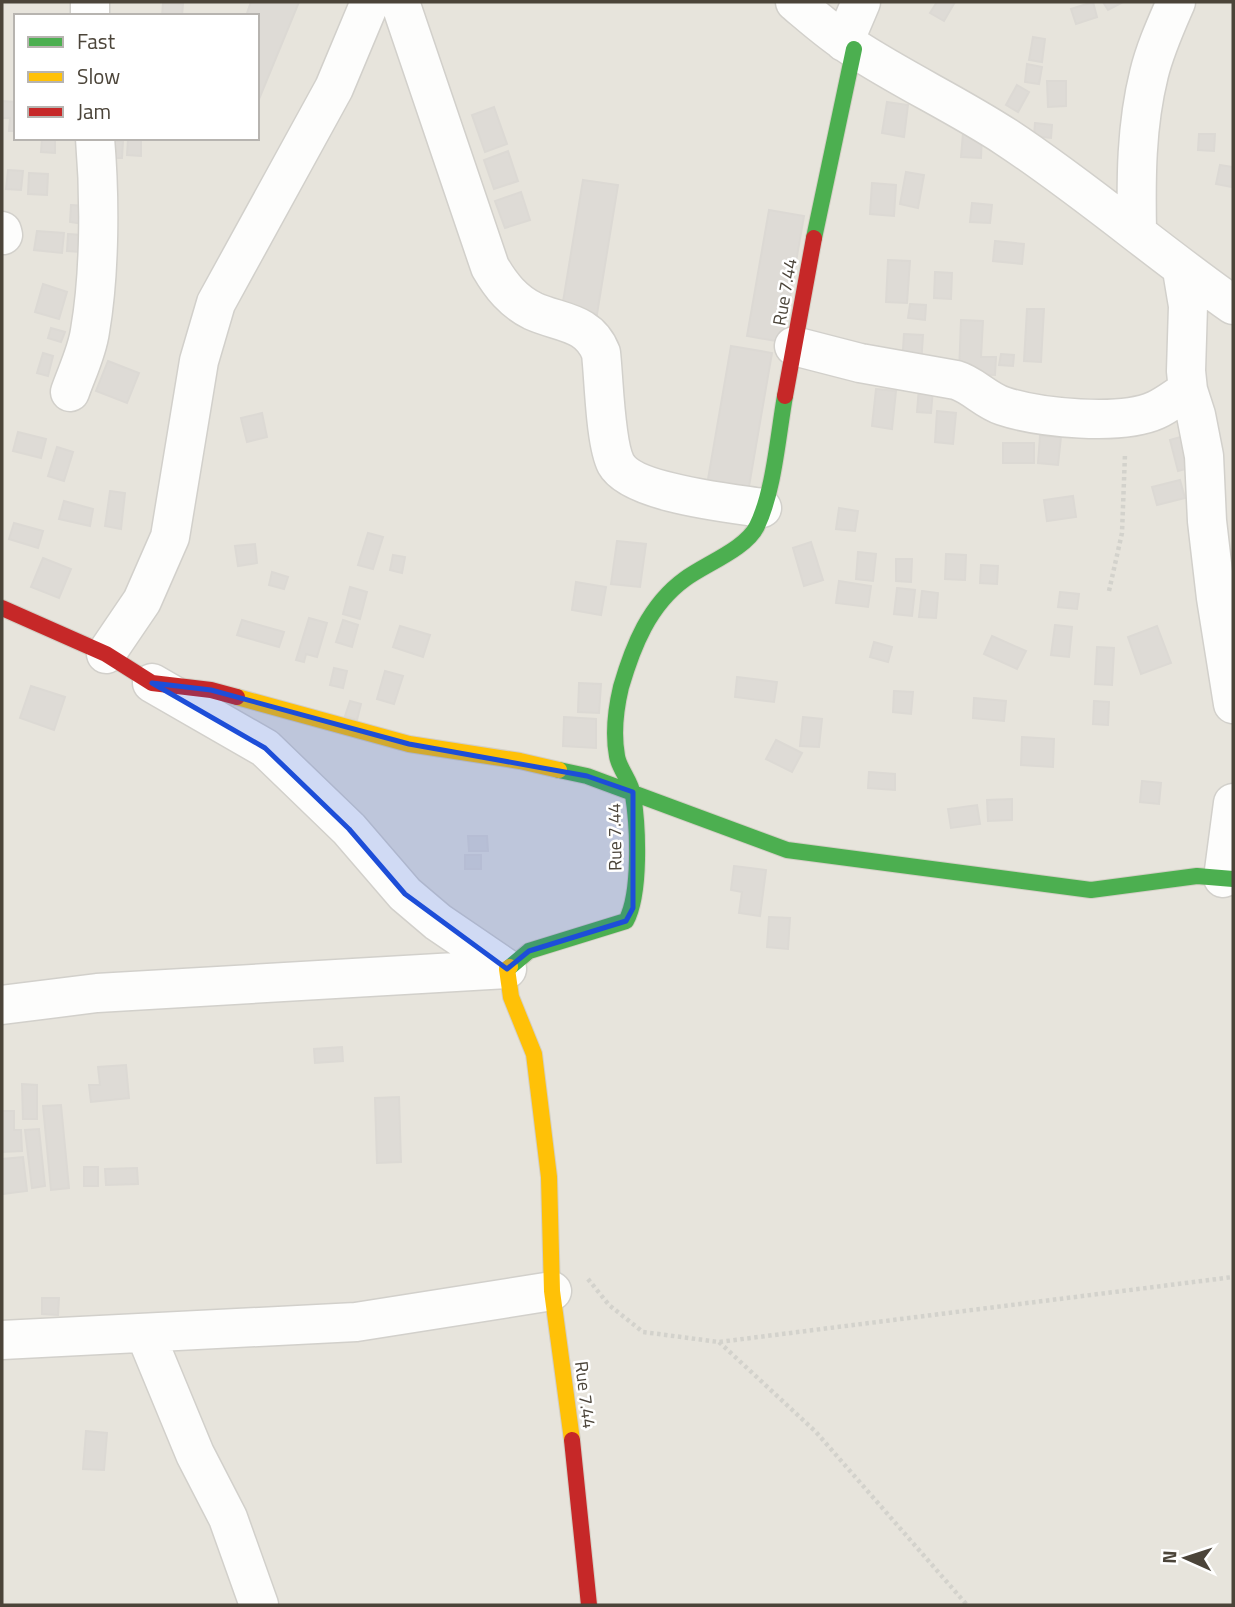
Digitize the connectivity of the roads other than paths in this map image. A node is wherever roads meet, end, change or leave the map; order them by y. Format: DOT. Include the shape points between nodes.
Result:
graph roads {
  1 [pos="370,2"];
  2 [pos="400,2"];
  3 [pos="795,2"];
  4 [pos="861,2"];
  5 [pos="1176,2"];
  6 [pos="849,45"];
  7 [pos="95,140"];
  8 [pos="1137,232"];
  9 [pos="1182,270"];
  10 [pos="1233,305"];
  11 [pos="794,346"];
  12 [pos="1188,390"];
  13 [pos="70,392"];
  14 [pos="762,508"];
  15 [pos="2,608"];
  16 [pos="106,654"];
  17 [pos="152,683"];
  18 [pos="1233,704"];
  19 [pos="633,792"];
  20 [pos="1233,803"];
  21 [pos="1228,879"];
  22 [pos="507,969"];
  23 [pos="2,1005"];
  24 [pos="568,1282"];
  25 [pos="145,1334"];
  26 [pos="2,1340"];
  27 [pos="259,1605"];
  28 [pos="589,1605"];
  1 -- 16 [label="street" via="334,88 216,303 198,361 170,537 142,601"];
  2 -- 14 [label="street" via="490,267 503,289 519,302 590,333 597,342 617,466 625,475 657,489"];
  3 -- 6 [label="street"];
  4 -- 6 [label="street"];
  5 -- 8 [label="street" via="1149,74 1141,117"];
  6 -- 8 [label="street" via="1004,135"];
  6 -- 11 [label="street, Rue 7.44"];
  7 -- 13 [label="street" via="96,275 90,332"];
  8 -- 9 [label="street"];
  9 -- 10 [label="street"];
  9 -- 12 [label="street" via="1188,306"];
  11 -- 12 [label="street" via="965,383 1001,405 1050,415 1126,418 1157,410"];
  11 -- 14 [label="street, Rue 7.44"];
  12 -- 18 [label="street" via="1204,456 1216,598"];
  14 -- 19 [label="street, Rue 7.44" via="758,527 747,540 683,580 641,629 617,709 617,757"];
  15 -- 16 [label="street"];
  16 -- 17 [label="street"];
  17 -- 19 [label="street" via="211,690 409,744 520,761"];
  17 -- 22 [label="street" via="265,748 349,830 405,894"];
  19 -- 21 [label="street" via="787,850 1090,890 1196,876"];
  19 -- 22 [label="street, Rue 7.44" via="637,841 633,908 626,920 529,951"];
  20 -- 21 [label="street"];
  22 -- 23 [label="street" via="97,993"];
  22 -- 24 [label="street, Rue 7.44" via="510,997 534,1054"];
  24 -- 25 [label="street" via="356,1322"];
  24 -- 28 [label="street, Rue 7.44" via="567,1394"];
  25 -- 26 [label="street"];
  25 -- 27 [label="street" via="195,1454 228,1518"];
}
